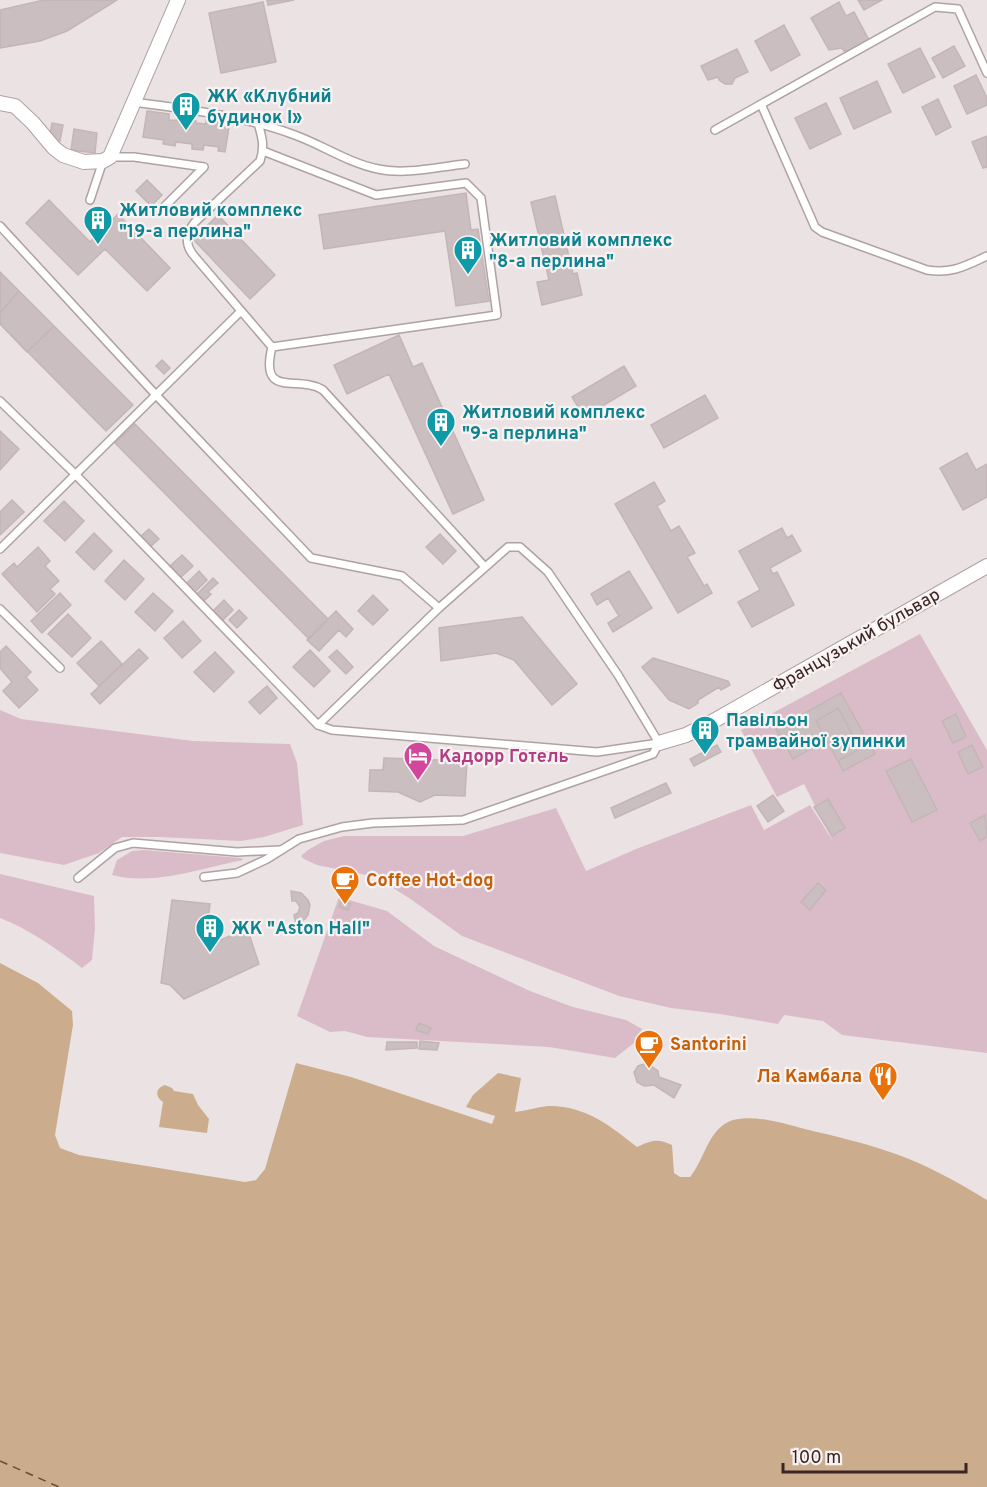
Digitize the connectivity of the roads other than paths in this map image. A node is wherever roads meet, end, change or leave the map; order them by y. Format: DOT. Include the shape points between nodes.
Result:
graph roads {
  1 [pos="178,0"];
  2 [pos="987,73"];
  3 [pos="134,102"];
  4 [pos="0,103"];
  5 [pos="761,104"];
  6 [pos="258,123"];
  7 [pos="715,130"];
  8 [pos="263,151"];
  9 [pos="106,159"];
  10 [pos="465,164"];
  11 [pos="90,200"];
  12 [pos="160,211"];
  13 [pos="0,226"];
  14 [pos="987,256"];
  15 [pos="241,311"];
  16 [pos="272,347"];
  17 [pos="156,395"];
  18 [pos="0,401"];
  19 [pos="75,474"];
  20 [pos="0,549"];
  21 [pos="987,566"];
  22 [pos="485,567"];
  23 [pos="439,608"];
  24 [pos="0,609"];
  25 [pos="60,668"];
  26 [pos="318,725"];
  27 [pos="659,743"];
  28 [pos="282,850"];
  29 [pos="204,877"];
  30 [pos="78,878"];
  1 -- 3 [label="street"];
  2 -- 5 [label="lane" via="958,9 935,7"];
  3 -- 6 [label="lane"];
  3 -- 9 [label="street"];
  4 -- 9 [label="street" via="15,106 63,154 84,162"];
  5 -- 7 [label="lane"];
  5 -- 14 [label="lane" via="815,227 822,232 940,272 956,270"];
  6 -- 8 [label="lane"];
  6 -- 10 [label="lane" via="377,169 406,171"];
  8 -- 15 [label="lane" via="260,161 194,223 187,236 190,251"];
  8 -- 16 [label="lane" via="376,195 466,183 482,198 497,315"];
  9 -- 11 [label="lane"];
  9 -- 12 [label="lane" via="134,157 204,167"];
  13 -- 17 [label="lane"];
  15 -- 16 [label="lane"];
  15 -- 17 [label="lane"];
  16 -- 22 [label="lane" via="273,376 287,385 308,384 323,390"];
  17 -- 19 [label="lane"];
  17 -- 23 [label="lane" via="311,558 402,576"];
  18 -- 19 [label="lane"];
  19 -- 20 [label="lane"];
  19 -- 26 [label="lane"];
  21 -- 27 [label="street, Французький бульвар" via="710,723"];
  22 -- 23 [label="lane"];
  22 -- 27 [label="lane" via="508,547 520,547 548,572"];
  23 -- 26 [label="lane"];
  24 -- 25 [label="lane"];
  26 -- 27 [label="lane" via="332,730 597,752"];
  27 -- 28 [label="lane" via="653,754 463,820 342,827 299,840"];
  28 -- 29 [label="lane" via="237,873"];
  28 -- 30 [label="lane" via="237,852 133,843 115,848"];
}
